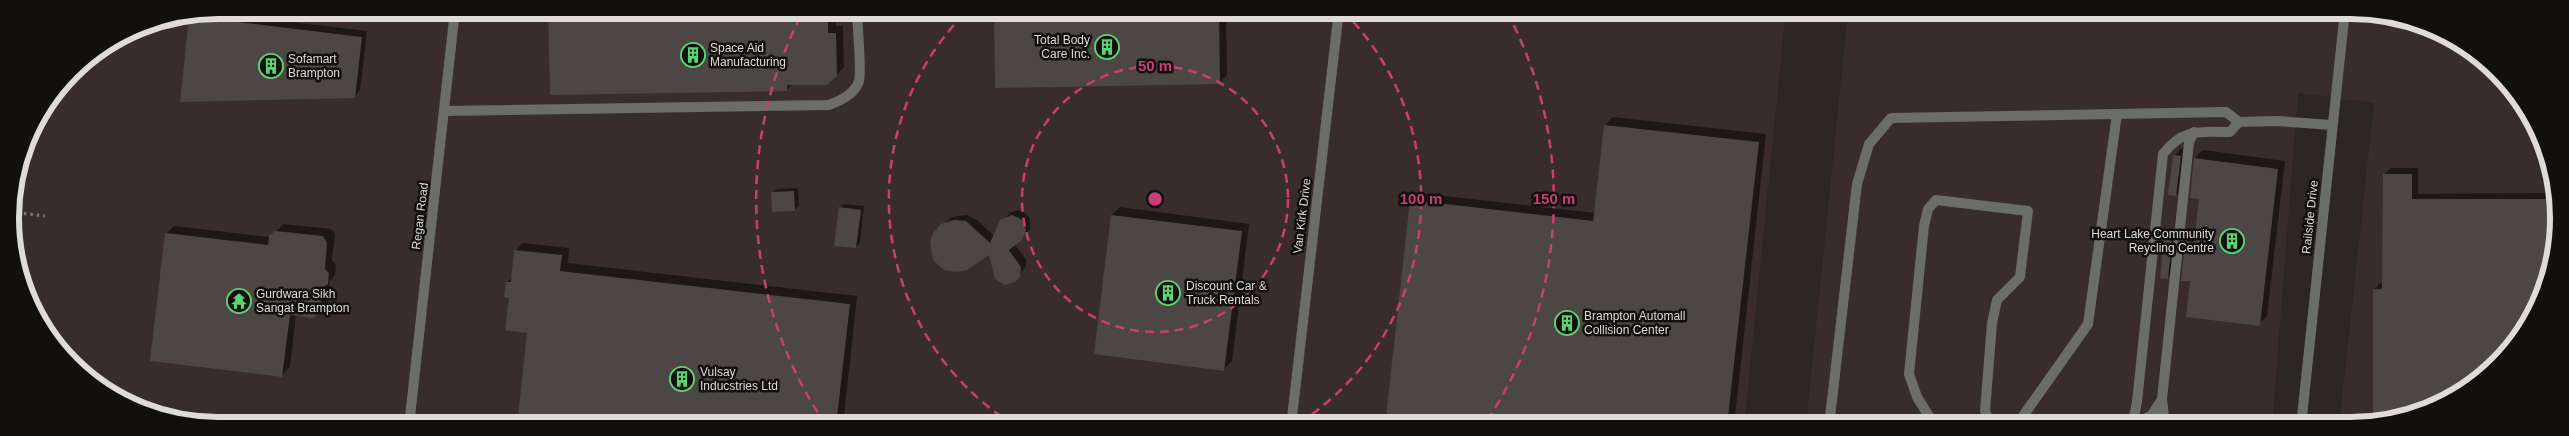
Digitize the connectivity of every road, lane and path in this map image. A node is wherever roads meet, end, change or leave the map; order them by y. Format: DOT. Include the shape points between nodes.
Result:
graph roads {
  1 [pos="454,19"];
  2 [pos="857,19"];
  3 [pos="1338,19"];
  4 [pos="2344,19"];
  5 [pos="445,111"];
  6 [pos="2117,114"];
  7 [pos="2239,122"];
  8 [pos="2332,125"];
  9 [pos="2194,132"];
  10 [pos="19,213"];
  11 [pos="45,216"];
  12 [pos="2162,399"];
  13 [pos="410,417"];
  14 [pos="1292,417"];
  15 [pos="1830,417"];
  16 [pos="1929,417"];
  17 [pos="1988,417"];
  18 [pos="2022,417"];
  19 [pos="2133,417"];
  20 [pos="2148,417"];
  21 [pos="2164,417"];
  22 [pos="2302,417"];
  1 -- 5 [label="street, Regan Road"];
  2 -- 5 [label="street" via="859,81 841,101 829,105"];
  3 -- 14 [label="street, Van Kirk Drive"];
  4 -- 8 [label="street, Railside Drive"];
  5 -- 13 [label="street, Regan Road"];
  6 -- 7 [label="street" via="2226,112"];
  6 -- 15 [label="street" via="1891,118 1869,144 1857,184"];
  6 -- 18 [label="street" via="2088,324"];
  7 -- 8 [label="street"];
  7 -- 9 [label="street" via="2230,132"];
  8 -- 22 [label="street, Railside Drive"];
  9 -- 12 [label="street" via="2189,142"];
  9 -- 19 [label="street" via="2180,136 2163,154"];
  10 -- 11 [label="path"];
  12 -- 20 [label="street"];
  12 -- 21 [label="street"];
  16 -- 17 [label="street" via="1917,397 1909,374 1924,226 1928,208 1936,200 2028,210 2020,277 1997,300 1992,322 1985,411"];
}
